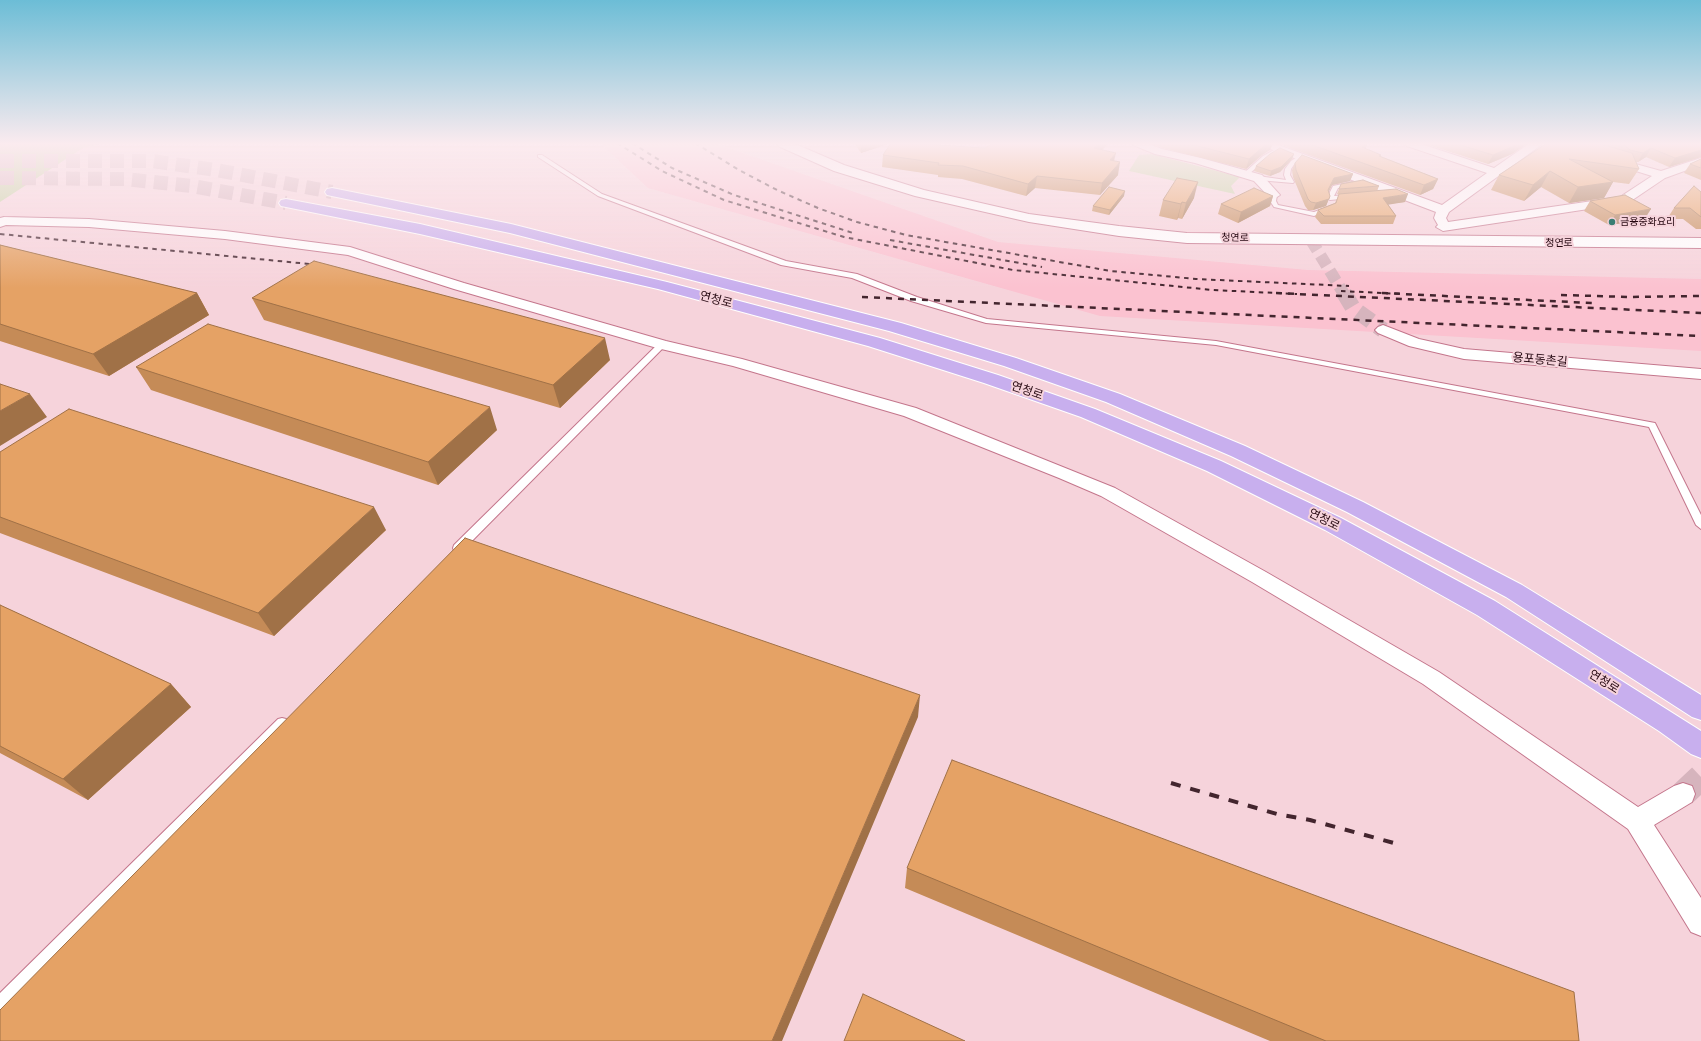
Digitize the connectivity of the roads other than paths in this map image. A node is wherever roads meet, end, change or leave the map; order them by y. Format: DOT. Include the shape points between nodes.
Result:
graph roads {
  1 [pos="332,192"];
  2 [pos="595,192"];
  3 [pos="915,192"];
  4 [pos="1271,192"];
  5 [pos="1333,192"];
  6 [pos="1394,192"];
  7 [pos="1468,192"];
  8 [pos="1636,192"];
  9 [pos="1398,193"];
  10 [pos="1383,194"];
  11 [pos="1274,195"];
  12 [pos="1360,196"];
  13 [pos="1330,198"];
  14 [pos="286,203"];
  15 [pos="1443,210"];
  16 [pos="0,223"];
  17 [pos="1443,227"];
  18 [pos="1451,242"];
  19 [pos="1701,244"];
  20 [pos="1383,330"];
  21 [pos="662,346"];
  22 [pos="1701,374"];
  23 [pos="1701,525"];
  24 [pos="453,554"];
  25 [pos="1701,709"];
  26 [pos="288,717"];
  27 [pos="1701,746"];
  28 [pos="1683,794"];
  29 [pos="1637,821"];
  30 [pos="1701,922"];
  31 [pos="0,1004"];
  1 -- 25 [label="highway, 연청로" via="511,229 895,327 1010,362 1113,398 1238,451 1368,514 1514,591"];
  2 -- 23 [label="lane" via="784,263 854,276 914,300 986,321 1216,343 1652,425"];
  3 -- 18 [label="main road, 청연로" via="1030,218 1187,238"];
  4 -- 11 [label="street"];
  5 -- 13 [label="lane"];
  6 -- 9 [label="street"];
  7 -- 15 [label="street"];
  8 -- 17 [label="street" via="1624,200"];
  9 -- 10 [label="lane"];
  9 -- 15 [label="street"];
  11 -- 13 [label="lane" via="1273,201 1276,206 1314,214 1330,208"];
  12 -- 13 [label="lane"];
  14 -- 27 [label="highway, 연청로" via="444,234 661,285 874,342 1088,413 1214,466 1354,536 1486,608"];
  15 -- 17 [label="street" via="1440,218"];
  16 -- 21 [label="street" via="89,223 225,235 350,251"];
  17 -- 18 [label="street"];
  18 -- 19 [label="main road, 청연로"];
  20 -- 22 [label="street, 용포동촌길" via="1414,343 1464,354"];
  21 -- 24 [label="lane"];
  21 -- 29 [label="street" via="736,362 910,412 1108,492 1431,678"];
  26 -- 31 [label="lane"];
  28 -- 29 [label="street"];
  29 -- 30 [label="street"];
}
